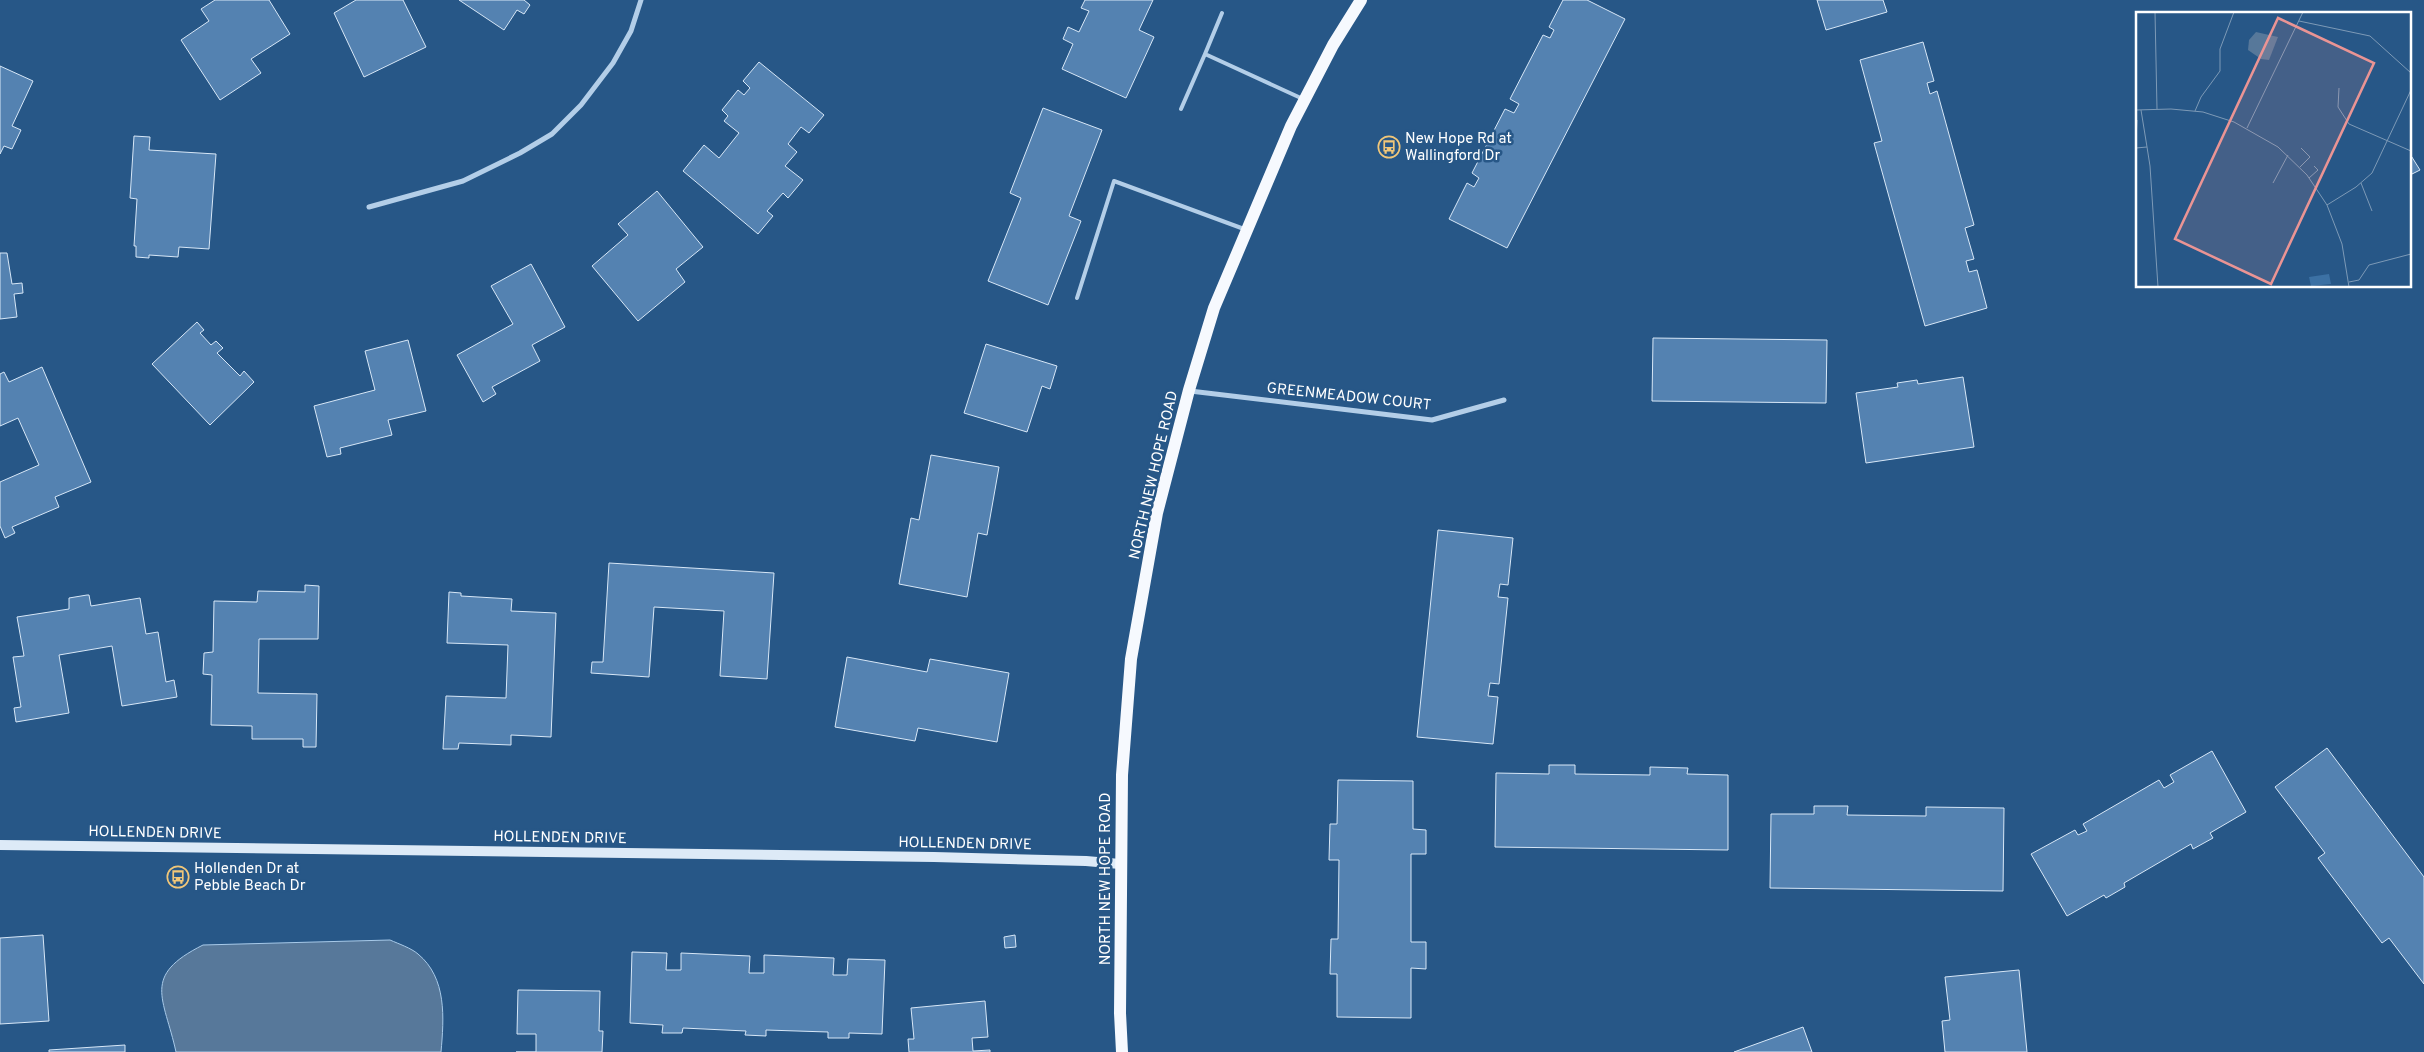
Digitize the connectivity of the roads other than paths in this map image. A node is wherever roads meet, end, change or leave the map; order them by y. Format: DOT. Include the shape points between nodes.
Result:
graph roads {
  1 [pos="641,0"];
  2 [pos="1361,0"];
  3 [pos="1222,13"];
  4 [pos="1205,54"];
  5 [pos="1305,100"];
  6 [pos="1181,109"];
  7 [pos="369,207"];
  8 [pos="1248,231"];
  9 [pos="1077,298"];
  10 [pos="1189,390"];
  11 [pos="1504,400"];
  12 [pos="0,845"];
  13 [pos="1120,864"];
  14 [pos="1122,1052"];
  1 -- 7 [label="street" via="631,31 613,63 581,105 552,134 463,180"];
  2 -- 5 [label="main road, NORTH NEW HOPE ROAD"];
  3 -- 4 [label="lane"];
  4 -- 5 [label="lane"];
  4 -- 6 [label="lane"];
  5 -- 8 [label="main road, NORTH NEW HOPE ROAD"];
  8 -- 9 [label="lane" via="1114,181"];
  8 -- 10 [label="main road, NORTH NEW HOPE ROAD" via="1214,308"];
  10 -- 11 [label="street, GREENMEADOW COURT" via="1432,420"];
  10 -- 13 [label="main road, NORTH NEW HOPE ROAD" via="1158,513 1131,659 1122,775"];
  12 -- 13 [label="street, HOLLENDEN DRIVE" via="934,857"];
  13 -- 14 [label="main road, NORTH NEW HOPE ROAD"];
}
